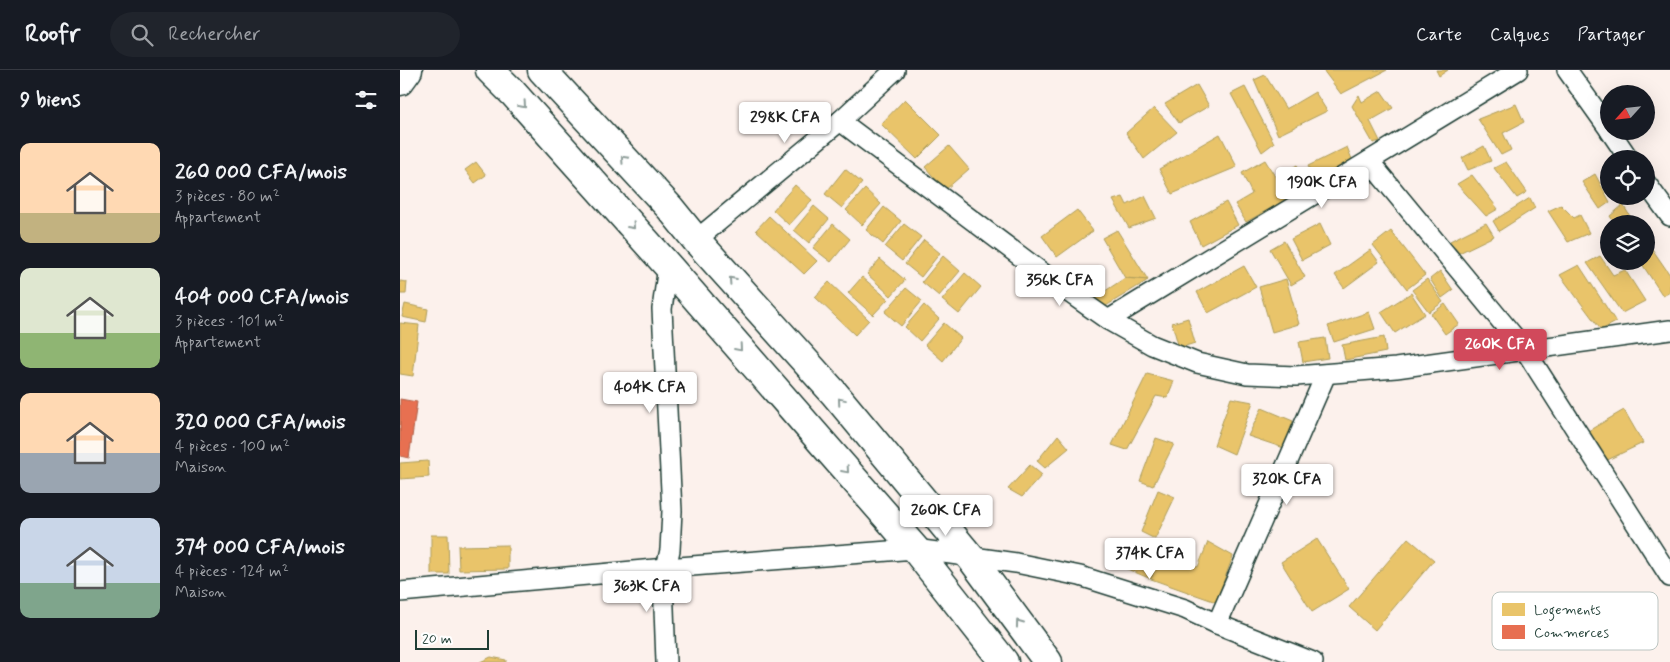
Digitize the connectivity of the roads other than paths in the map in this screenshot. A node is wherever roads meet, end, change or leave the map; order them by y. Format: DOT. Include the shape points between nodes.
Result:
graph roads {
  1 [pos="408,70"];
  2 [pos="490,70"];
  3 [pos="542,70"];
  4 [pos="895,70"];
  5 [pos="1518,70"];
  6 [pos="1567,70"];
  7 [pos="400,81"];
  8 [pos="1600,116"];
  9 [pos="840,120"];
  10 [pos="1369,161"];
  11 [pos="1655,195"];
  12 [pos="1670,216"];
  13 [pos="696,240"];
  14 [pos="668,266"];
  15 [pos="1108,320"];
  16 [pos="1670,330"];
  17 [pos="1525,350"];
  18 [pos="1326,374"];
  19 [pos="915,549"];
  20 [pos="971,558"];
  21 [pos="666,568"];
  22 [pos="1670,577"];
  23 [pos="400,592"];
  24 [pos="1218,624"];
  25 [pos="666,662"];
  26 [pos="1004,662"];
  27 [pos="1048,662"];
  28 [pos="1313,662"];
  1 -- 7 [label="main road"];
  2 -- 14 [label="main road, one-way"];
  13 -- 3 [label="main road, one-way"];
  4 -- 9 [label="street"];
  5 -- 10 [label="street"];
  6 -- 8 [label="street"];
  9 -- 13 [label="street"];
  9 -- 15 [label="street"];
  10 -- 15 [label="street"];
  10 -- 17 [label="street"];
  11 -- 12 [label="street"];
  20 -- 13 [label="main road, one-way" via="834,393"];
  14 -- 19 [label="main road, one-way"];
  14 -- 21 [label="street" via="662,309 672,511"];
  15 -- 18 [label="street" via="1152,345 1197,363 1247,374"];
  16 -- 17 [label="street"];
  17 -- 18 [label="street"];
  17 -- 22 [label="street"];
  18 -- 24 [label="street"];
  19 -- 20 [label="street"];
  19 -- 21 [label="street"];
  19 -- 26 [label="main road"];
  20 -- 24 [label="street" via="1080,576 1185,609"];
  27 -- 20 [label="main road, one-way"];
  21 -- 23 [label="street"];
  21 -- 25 [label="street" via="663,582"];
  24 -- 28 [label="street"];
}
